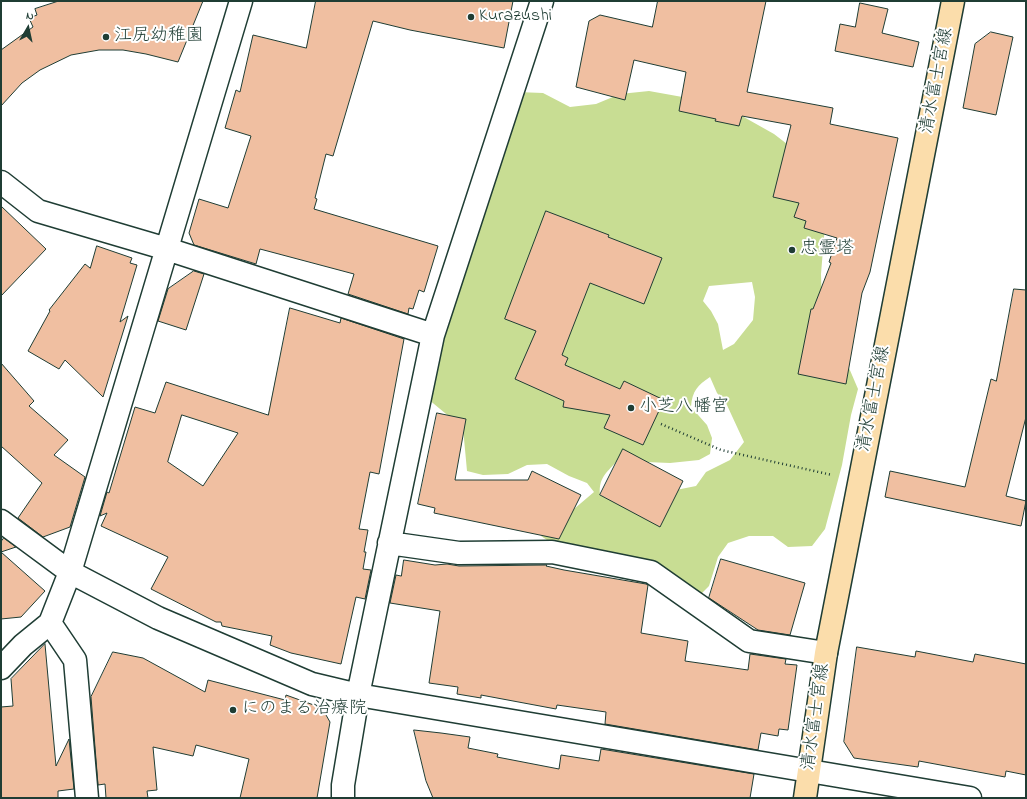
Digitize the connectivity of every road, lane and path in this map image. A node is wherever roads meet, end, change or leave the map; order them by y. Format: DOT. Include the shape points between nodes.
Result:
graph roads {
  1 [pos="241,1"];
  2 [pos="542,1"];
  3 [pos="953,1"];
  4 [pos="1,182"];
  5 [pos="167,249"];
  6 [pos="433,335"];
  7 [pos="661,424"];
  8 [pos="837,476"];
  9 [pos="1,521"];
  10 [pos="389,543"];
  11 [pos="70,572"];
  12 [pos="50,623"];
  13 [pos="826,653"];
  14 [pos="1,668"];
  15 [pos="358,695"];
  16 [pos="809,771"];
  17 [pos="87,798"];
  18 [pos="343,798"];
  19 [pos="805,798"];
  20 [pos="970,798"];
  1 -- 5 [label="street"];
  2 -- 6 [label="street"];
  3 -- 13 [label="main road, 清水富士宮線"];
  4 -- 5 [label="street" via="38,211"];
  5 -- 6 [label="street"];
  5 -- 11 [label="street"];
  6 -- 10 [label="street"];
  7 -- 8 [label="path" via="721,450"];
  9 -- 11 [label="street"];
  10 -- 13 [label="street" via="459,554 552,552 651,572 749,641"];
  10 -- 15 [label="street"];
  11 -- 12 [label="street"];
  11 -- 15 [label="street" via="158,618 312,684"];
  12 -- 14 [label="street" via="23,645"];
  12 -- 17 [label="street" via="75,660"];
  13 -- 16 [label="main road, 清水富士宮線"];
  15 -- 16 [label="street"];
  15 -- 18 [label="street" via="342,785"];
  16 -- 19 [label="main road, 清水富士宮線"];
  16 -- 20 [label="street"];
}
